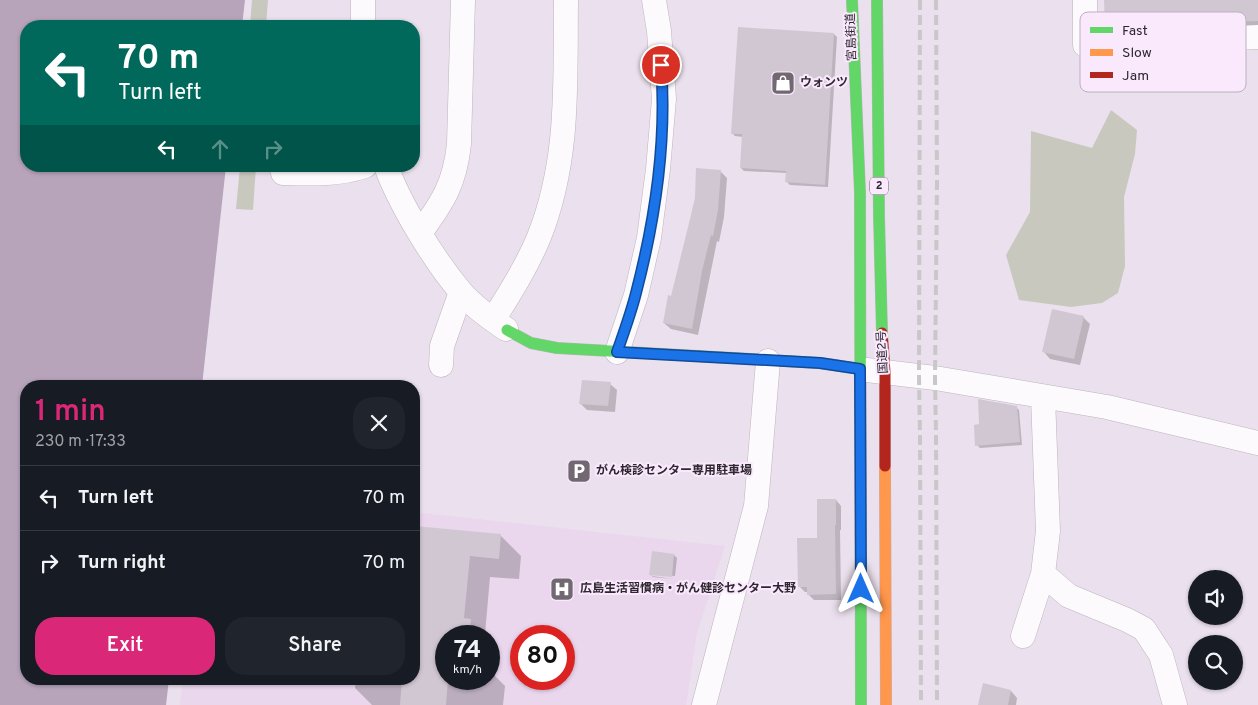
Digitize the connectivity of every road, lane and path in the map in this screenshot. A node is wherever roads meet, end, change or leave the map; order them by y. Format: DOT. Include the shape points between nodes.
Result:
graph roads {
  1 [pos="363,0"];
  2 [pos="463,0"];
  3 [pos="566,0"];
  4 [pos="654,0"];
  5 [pos="852,0"];
  6 [pos="877,0"];
  7 [pos="363,20"];
  8 [pos="854,74"];
  9 [pos="343,172"];
  10 [pos="388,172"];
  11 [pos="283,173"];
  12 [pos="420,233"];
  13 [pos="462,292"];
  14 [pos="500,325"];
  15 [pos="617,352"];
  16 [pos="768,361"];
  17 [pos="441,365"];
  18 [pos="860,369"];
  19 [pos="885,372"];
  20 [pos="1043,397"];
  21 [pos="1258,444"];
  22 [pos="1043,574"];
  23 [pos="1023,636"];
  24 [pos="704,705"];
  25 [pos="861,705"];
  26 [pos="886,705"];
  27 [pos="1175,705"];
  1 -- 7 [label="street"];
  2 -- 12 [label="street" via="458,161 446,195"];
  3 -- 14 [label="street" via="566,99 562,146 553,192 535,246"];
  4 -- 15 [label="street" via="664,99 658,169 649,238 636,295"];
  5 -- 8 [label="main road, 宮島街道 / 2"];
  6 -- 19 [label="main road, 国道2号 / 2" via="881,316"];
  8 -- 18 [label="main road, 国道2号 / 2" via="860,163"];
  9 -- 11 [label="street" via="318,175"];
  10 -- 12 [label="street"];
  12 -- 13 [label="street"];
  13 -- 14 [label="street"];
  13 -- 17 [label="street" via="445,337"];
  14 -- 15 [label="main road" via="519,338 544,346"];
  15 -- 16 [label="main road"];
  16 -- 18 [label="main road" via="820,363"];
  16 -- 24 [label="street" via="756,506"];
  18 -- 19 [label="street"];
  18 -- 25 [label="main road, 国道2号 / 2"];
  19 -- 20 [label="street"];
  19 -- 26 [label="main road, 国道2号 / 2"];
  20 -- 21 [label="street" via="1107,407"];
  20 -- 22 [label="street" via="1048,531"];
  22 -- 23 [label="street"];
  22 -- 27 [label="street" via="1070,596 1144,630 1162,655"];
}
